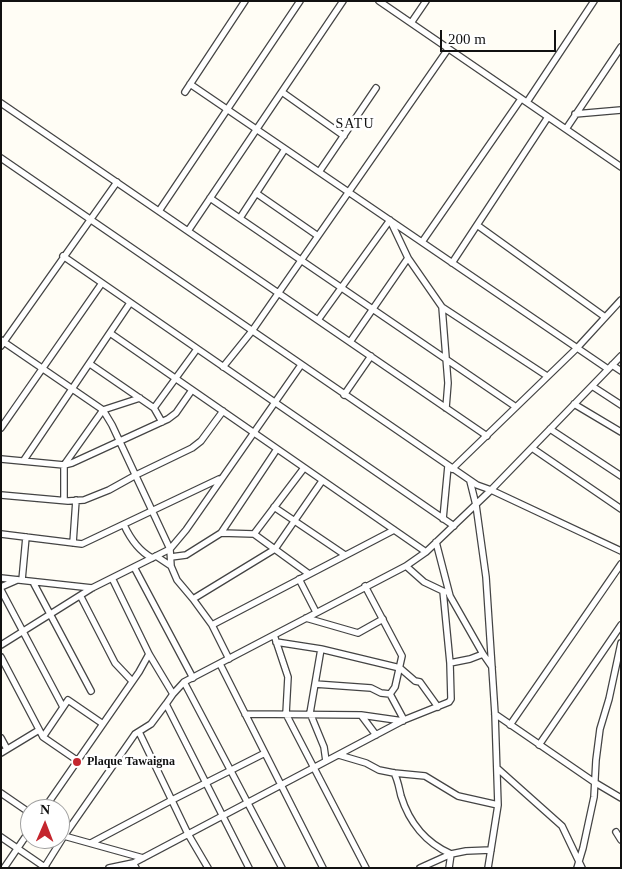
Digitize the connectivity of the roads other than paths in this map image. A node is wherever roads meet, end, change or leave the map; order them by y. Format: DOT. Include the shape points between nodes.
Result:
graph roads {
  1 [pos="245,1"];
  2 [pos="300,1"];
  3 [pos="343,1"];
  4 [pos="379,1"];
  5 [pos="426,1"];
  6 [pos="594,1"];
  7 [pos="411,23"];
  8 [pos="621,47"];
  9 [pos="448,48"];
  10 [pos="190,84"];
  11 [pos="376,88"];
  12 [pos="185,92"];
  13 [pos="282,92"];
  14 [pos="524,100"];
  15 [pos="1,102"];
  16 [pos="227,109"];
  17 [pos="621,110"];
  18 [pos="575,114"];
  19 [pos="548,117"];
  20 [pos="257,129"];
  21 [pos="566,129"];
  22 [pos="344,136"];
  23 [pos="285,149"];
  24 [pos="1,158"];
  25 [pos="621,166"];
  26 [pos="319,172"];
  27 [pos="117,182"];
  28 [pos="348,192"];
  29 [pos="256,193"];
  30 [pos="210,198"];
  31 [pos="159,211"];
  32 [pos="240,218"];
  33 [pos="90,219"];
  34 [pos="390,220"];
  35 [pos="477,225"];
  36 [pos="188,231"];
  37 [pos="318,236"];
  38 [pos="422,242"];
  39 [pos="63,256"];
  40 [pos="408,258"];
  41 [pos="301,260"];
  42 [pos="452,263"];
  43 [pos="102,283"];
  44 [pos="341,287"];
  45 [pos="278,293"];
  46 [pos="621,300"];
  47 [pos="130,303"];
  48 [pos="442,307"];
  49 [pos="372,309"];
  50 [pos="605,317"];
  51 [pos="318,320"];
  52 [pos="252,331"];
  53 [pos="110,333"];
  54 [pos="350,342"];
  55 [pos="2,343"];
  56 [pos="577,348"];
  57 [pos="197,349"];
  58 [pos="371,356"];
  59 [pos="621,356"];
  60 [pos="445,358"];
  61 [pos="90,364"];
  62 [pos="301,365"];
  63 [pos="223,367"];
  64 [pos="610,367"];
  65 [pos="42,368"];
  66 [pos="621,371"];
  67 [pos="547,376"];
  68 [pos="175,378"];
  69 [pos="592,386"];
  70 [pos="72,389"];
  71 [pos="192,390"];
  72 [pos="344,394"];
  73 [pos="140,398"];
  74 [pos="274,402"];
  75 [pos="574,404"];
  76 [pos="621,405"];
  77 [pos="516,407"];
  78 [pos="154,408"];
  79 [pos="446,408"];
  80 [pos="102,410"];
  81 [pos="223,411"];
  82 [pos="162,422"];
  83 [pos="1,428"];
  84 [pos="550,429"];
  85 [pos="253,432"];
  86 [pos="621,432"];
  87 [pos="487,436"];
  88 [pos="120,442"];
  89 [pos="532,448"];
  90 [pos="277,449"];
  91 [pos="1,459"];
  92 [pos="24,460"];
  93 [pos="64,465"];
  94 [pos="304,468"];
  95 [pos="450,468"];
  96 [pos="136,475"];
  97 [pos="621,476"];
  98 [pos="221,478"];
  99 [pos="322,480"];
  100 [pos="470,481"];
  101 [pos="491,490"];
  102 [pos="1,495"];
  103 [pos="64,500"];
  104 [pos="76,500"];
  105 [pos="476,505"];
  106 [pos="274,507"];
  107 [pos="621,509"];
  108 [pos="152,512"];
  109 [pos="443,518"];
  110 [pos="295,520"];
  111 [pos="124,525"];
  112 [pos="454,526"];
  113 [pos="394,530"];
  114 [pos="221,533"];
  115 [pos="1,534"];
  116 [pos="254,534"];
  117 [pos="26,537"];
  118 [pos="436,542"];
  119 [pos="73,543"];
  120 [pos="170,549"];
  121 [pos="275,549"];
  122 [pos="426,552"];
  123 [pos="621,552"];
  124 [pos="346,554"];
  125 [pos="154,557"];
  126 [pos="171,557"];
  127 [pos="621,564"];
  128 [pos="171,566"];
  129 [pos="406,566"];
  130 [pos="134,567"];
  131 [pos="309,574"];
  132 [pos="1,578"];
  133 [pos="112,578"];
  134 [pos="299,579"];
  135 [pos="20,580"];
  136 [pos="33,582"];
  137 [pos="365,586"];
  138 [pos="92,588"];
  139 [pos="1,589"];
  140 [pos="443,591"];
  141 [pos="450,596"];
  142 [pos="81,597"];
  143 [pos="192,599"];
  144 [pos="316,612"];
  145 [pos="52,615"];
  146 [pos="306,618"];
  147 [pos="383,619"];
  148 [pos="212,625"];
  149 [pos="621,625"];
  150 [pos="23,632"];
  151 [pos="274,635"];
  152 [pos="276,642"];
  153 [pos="621,643"];
  154 [pos="1,646"];
  155 [pos="321,650"];
  156 [pos="149,654"];
  157 [pos="483,654"];
  158 [pos="1,657"];
  159 [pos="229,659"];
  160 [pos="450,662"];
  161 [pos="220,664"];
  162 [pos="492,667"];
  163 [pos="400,668"];
  164 [pos="193,678"];
  165 [pos="132,681"];
  166 [pos="184,682"];
  167 [pos="315,684"];
  168 [pos="91,692"];
  169 [pos="173,694"];
  170 [pos="390,694"];
  171 [pos="166,704"];
  172 [pos="63,707"];
  173 [pos="438,707"];
  174 [pos="310,713"];
  175 [pos="245,714"];
  176 [pos="286,714"];
  177 [pos="361,714"];
  178 [pos="495,714"];
  179 [pos="403,721"];
  180 [pos="103,724"];
  181 [pos="510,725"];
  182 [pos="39,730"];
  183 [pos="139,732"];
  184 [pos="376,735"];
  185 [pos="43,737"];
  186 [pos="1,738"];
  187 [pos="539,744"];
  188 [pos="4,751"];
  189 [pos="265,753"];
  190 [pos="339,755"];
  191 [pos="78,761"];
  192 [pos="326,761"];
  193 [pos="314,768"];
  194 [pos="497,768"];
  195 [pos="231,770"];
  196 [pos="394,773"];
  197 [pos="594,782"];
  198 [pos="206,783"];
  199 [pos="281,785"];
  200 [pos="1,793"];
  201 [pos="621,798"];
  202 [pos="51,799"];
  203 [pos="172,800"];
  204 [pos="248,803"];
  205 [pos="498,805"];
  206 [pos="20,806"];
  207 [pos="223,816"];
  208 [pos="70,824"];
  209 [pos="616,832"];
  210 [pos="188,834"];
  211 [pos="70,837"];
  212 [pos="1,838"];
  213 [pos="621,840"];
  214 [pos="91,843"];
  215 [pos="20,844"];
  216 [pos="17,848"];
  217 [pos="55,849"];
  218 [pos="491,850"];
  219 [pos="451,854"];
  220 [pos="143,858"];
  221 [pos="134,865"];
  222 [pos="579,866"];
  223 [pos="4,868"];
  224 [pos="45,868"];
  225 [pos="109,868"];
  226 [pos="124,868"];
  227 [pos="208,868"];
  228 [pos="250,868"];
  229 [pos="282,868"];
  230 [pos="323,868"];
  231 [pos="366,868"];
  232 [pos="420,868"];
  233 [pos="449,868"];
  234 [pos="488,868"];
  1 -- 10 [label="street"];
  2 -- 16 [label="street"];
  3 -- 13 [label="street"];
  4 -- 7 [label="street"];
  5 -- 7 [label="street"];
  6 -- 14 [label="street"];
  7 -- 9 [label="street"];
  8 -- 18 [label="street"];
  9 -- 14 [label="street"];
  9 -- 28 [label="street"];
  10 -- 12 [label="street"];
  10 -- 16 [label="street"];
  11 -- 22 [label="street"];
  13 -- 20 [label="street"];
  13 -- 22 [label="street"];
  14 -- 19 [label="street"];
  14 -- 38 [label="street"];
  15 -- 27 [label="street"];
  16 -- 20 [label="street"];
  16 -- 31 [label="street"];
  17 -- 18 [label="street"];
  18 -- 21 [label="street"];
  19 -- 21 [label="street"];
  19 -- 35 [label="street"];
  20 -- 23 [label="street"];
  20 -- 30 [label="street"];
  21 -- 25 [label="street"];
  22 -- 26 [label="street"];
  23 -- 26 [label="street"];
  23 -- 29 [label="street"];
  24 -- 33 [label="street"];
  26 -- 28 [label="street"];
  27 -- 31 [label="street"];
  27 -- 33 [label="street"];
  28 -- 34 [label="street"];
  28 -- 37 [label="street"];
  29 -- 32 [label="street"];
  29 -- 37 [label="street"];
  30 -- 32 [label="street"];
  30 -- 36 [label="street"];
  31 -- 36 [label="street"];
  32 -- 41 [label="street"];
  33 -- 39 [label="street"];
  33 -- 52 [label="street"];
  34 -- 38 [label="street"];
  34 -- 40 [label="street"];
  34 -- 44 [label="street"];
  35 -- 42 [label="street"];
  35 -- 50 [label="street"];
  36 -- 45 [label="street"];
  37 -- 41 [label="street"];
  38 -- 42 [label="street"];
  39 -- 43 [label="street"];
  39 -- 55 [label="street"];
  40 -- 48 [label="street"];
  40 -- 49 [label="street"];
  41 -- 44 [label="street"];
  41 -- 45 [label="street"];
  42 -- 56 [label="street"];
  43 -- 47 [label="street"];
  43 -- 65 [label="street"];
  44 -- 49 [label="street"];
  44 -- 51 [label="street"];
  45 -- 51 [label="street"];
  45 -- 52 [label="street"];
  46 -- 50 [label="street"];
  47 -- 53 [label="street"];
  47 -- 57 [label="street"];
  48 -- 60 [label="street"];
  48 -- 67 [label="street"];
  49 -- 54 [label="street"];
  49 -- 60 [label="street"];
  50 -- 56 [label="street"];
  51 -- 54 [label="street"];
  52 -- 62 [label="street"];
  52 -- 63 [label="street"];
  53 -- 61 [label="street"];
  53 -- 68 [label="street"];
  54 -- 58 [label="street"];
  55 -- 65 [label="street"];
  56 -- 64 [label="street"];
  56 -- 67 [label="street"];
  57 -- 63 [label="street"];
  57 -- 68 [label="street"];
  58 -- 72 [label="street"];
  58 -- 79 [label="street"];
  59 -- 64 [label="street"];
  60 -- 77 [label="street"];
  60 -- 79 [label="street"];
  61 -- 70 [label="street"];
  61 -- 73 [label="street"];
  62 -- 72 [label="street"];
  62 -- 74 [label="street"];
  63 -- 74 [label="street"];
  64 -- 66 [label="street"];
  64 -- 69 [label="street"];
  65 -- 70 [label="street"];
  65 -- 83 [label="street"];
  67 -- 77 [label="street"];
  68 -- 71 [label="street"];
  68 -- 78 [label="street"];
  69 -- 75 [label="street"];
  69 -- 76 [label="street"];
  70 -- 80 [label="street"];
  70 -- 92 [label="street"];
  71 -- 81 [label="street"];
  71 -- 82 [label="street" via="176,413"];
  72 -- 95 [label="street"];
  73 -- 78 [label="street"];
  73 -- 80 [label="street"];
  74 -- 85 [label="street"];
  74 -- 109 [label="street"];
  75 -- 84 [label="street"];
  75 -- 86 [label="street"];
  77 -- 87 [label="street"];
  78 -- 82 [label="street"];
  79 -- 87 [label="street"];
  80 -- 88 [label="street"];
  80 -- 93 [label="street"];
  81 -- 85 [label="street"];
  81 -- 96 [label="street" via="192,448"];
  82 -- 88 [label="street"];
  84 -- 89 [label="street"];
  84 -- 97 [label="street"];
  85 -- 90 [label="street"];
  85 -- 98 [label="street"];
  87 -- 95 [label="street"];
  88 -- 93 [label="street"];
  88 -- 96 [label="street"];
  89 -- 101 [label="street"];
  89 -- 107 [label="street"];
  90 -- 94 [label="street"];
  90 -- 114 [label="street"];
  91 -- 92 [label="street"];
  92 -- 93 [label="street"];
  93 -- 103 [label="street"];
  94 -- 99 [label="street"];
  94 -- 106 [label="street"];
  95 -- 100 [label="street"];
  95 -- 109 [label="street"];
  96 -- 104 [label="street" via="109,490"];
  96 -- 108 [label="street"];
  98 -- 108 [label="street"];
  98 -- 120 [label="street"];
  99 -- 110 [label="street"];
  99 -- 113 [label="street"];
  100 -- 101 [label="street"];
  100 -- 105 [label="street"];
  101 -- 105 [label="street"];
  101 -- 123 [label="street"];
  102 -- 103 [label="street"];
  103 -- 104 [label="street"];
  104 -- 119 [label="street"];
  105 -- 112 [label="street"];
  105 -- 162 [label="street" via="487,584"];
  106 -- 110 [label="street"];
  106 -- 116 [label="street"];
  108 -- 111 [label="street"];
  108 -- 120 [label="street"];
  109 -- 112 [label="street"];
  110 -- 121 [label="street"];
  110 -- 124 [label="street"];
  111 -- 119 [label="street" via="82,544"];
  111 -- 125 [label="street" via="144,554"];
  112 -- 118 [label="street"];
  113 -- 122 [label="street"];
  113 -- 124 [label="street"];
  114 -- 116 [label="street"];
  114 -- 126 [label="street" via="186,555"];
  115 -- 117 [label="street"];
  116 -- 121 [label="street"];
  117 -- 119 [label="street"];
  117 -- 135 [label="street"];
  118 -- 122 [label="street"];
  118 -- 141 [label="street"];
  120 -- 125 [label="street"];
  120 -- 126 [label="street"];
  121 -- 131 [label="street"];
  121 -- 143 [label="street"];
  122 -- 129 [label="street"];
  124 -- 131 [label="street"];
  125 -- 128 [label="street"];
  125 -- 130 [label="street"];
  126 -- 128 [label="street"];
  127 -- 181 [label="street"];
  128 -- 143 [label="street"];
  129 -- 137 [label="street"];
  129 -- 140 [label="street" via="424,582"];
  130 -- 133 [label="street"];
  130 -- 164 [label="street"];
  131 -- 134 [label="street"];
  132 -- 135 [label="street"];
  133 -- 138 [label="street"];
  133 -- 156 [label="street"];
  134 -- 144 [label="street"];
  134 -- 148 [label="street"];
  135 -- 136 [label="street"];
  135 -- 139 [label="street"];
  136 -- 138 [label="street"];
  136 -- 145 [label="street"];
  137 -- 144 [label="street"];
  137 -- 147 [label="street"];
  138 -- 142 [label="street"];
  139 -- 150 [label="street"];
  140 -- 141 [label="street"];
  140 -- 160 [label="street"];
  141 -- 157 [label="street"];
  142 -- 145 [label="street"];
  142 -- 165 [label="street" via="115,663"];
  143 -- 148 [label="street"];
  144 -- 146 [label="street"];
  145 -- 150 [label="street"];
  145 -- 168 [label="street"];
  146 -- 147 [label="street" via="358,633"];
  146 -- 151 [label="street"];
  147 -- 163 [label="street" via="402,656"];
  148 -- 159 [label="street"];
  149 -- 187 [label="street"];
  150 -- 154 [label="street"];
  150 -- 172 [label="street"];
  151 -- 152 [label="street"];
  151 -- 159 [label="street"];
  152 -- 155 [label="street"];
  152 -- 176 [label="street" via="288,677"];
  153 -- 197 [label="street" via="600,729"];
  155 -- 163 [label="street"];
  155 -- 167 [label="street"];
  156 -- 165 [label="street"];
  156 -- 169 [label="street"];
  157 -- 160 [label="street"];
  157 -- 162 [label="street"];
  158 -- 182 [label="street"];
  159 -- 161 [label="street"];
  160 -- 173 [label="street" via="451,699"];
  161 -- 164 [label="street"];
  161 -- 175 [label="street"];
  162 -- 178 [label="street"];
  163 -- 170 [label="street"];
  163 -- 173 [label="street" via="420,682"];
  164 -- 166 [label="street"];
  165 -- 180 [label="street"];
  166 -- 169 [label="street"];
  166 -- 195 [label="street"];
  167 -- 170 [label="street" via="371,688"];
  167 -- 174 [label="street"];
  169 -- 171 [label="street"];
  170 -- 179 [label="street"];
  171 -- 183 [label="street" via="151,724"];
  171 -- 198 [label="street"];
  172 -- 180 [label="street" via="68,700"];
  172 -- 185 [label="street"];
  173 -- 179 [label="street"];
  174 -- 176 [label="street"];
  174 -- 177 [label="street"];
  174 -- 192 [label="street" via="324,747"];
  175 -- 176 [label="street"];
  175 -- 189 [label="street"];
  176 -- 193 [label="street"];
  177 -- 179 [label="street"];
  177 -- 184 [label="street"];
  178 -- 181 [label="street"];
  178 -- 194 [label="street"];
  179 -- 184 [label="street"];
  180 -- 191 [label="street"];
  181 -- 187 [label="street"];
  182 -- 185 [label="street"];
  182 -- 188 [label="street"];
  183 -- 203 [label="street"];
  183 -- 208 [label="street" via="134,734"];
  184 -- 190 [label="street"];
  185 -- 191 [label="street"];
  186 -- 188 [label="street"];
  187 -- 197 [label="street"];
  189 -- 195 [label="street"];
  189 -- 199 [label="street"];
  190 -- 192 [label="street"];
  190 -- 196 [label="street"];
  191 -- 202 [label="street"];
  192 -- 193 [label="street"];
  193 -- 199 [label="street"];
  193 -- 231 [label="street"];
  194 -- 205 [label="street"];
  194 -- 222 [label="street" via="562,826"];
  195 -- 198 [label="street"];
  195 -- 204 [label="street"];
  196 -- 205 [label="street" via="424,776 458,796"];
  196 -- 219 [label="street" via="405,804 422,834"];
  197 -- 201 [label="street"];
  197 -- 222 [label="street" via="594,797"];
  198 -- 203 [label="street"];
  198 -- 207 [label="street"];
  199 -- 204 [label="street"];
  199 -- 230 [label="street"];
  200 -- 206 [label="street"];
  203 -- 210 [label="street"];
  203 -- 214 [label="street"];
  204 -- 207 [label="street"];
  204 -- 229 [label="street"];
  205 -- 218 [label="street"];
  207 -- 210 [label="street"];
  207 -- 228 [label="street"];
  209 -- 213 [label="street"];
  210 -- 220 [label="street"];
  210 -- 227 [label="street"];
  211 -- 214 [label="street"];
  212 -- 216 [label="street"];
  214 -- 220 [label="street"];
  215 -- 216 [label="street"];
  216 -- 223 [label="street"];
  216 -- 224 [label="street"];
  217 -- 224 [label="street"];
  218 -- 219 [label="street"];
  218 -- 234 [label="street"];
  219 -- 232 [label="street"];
  219 -- 233 [label="street"];
  220 -- 221 [label="street"];
  221 -- 225 [label="street"];
  221 -- 226 [label="street"];
}
